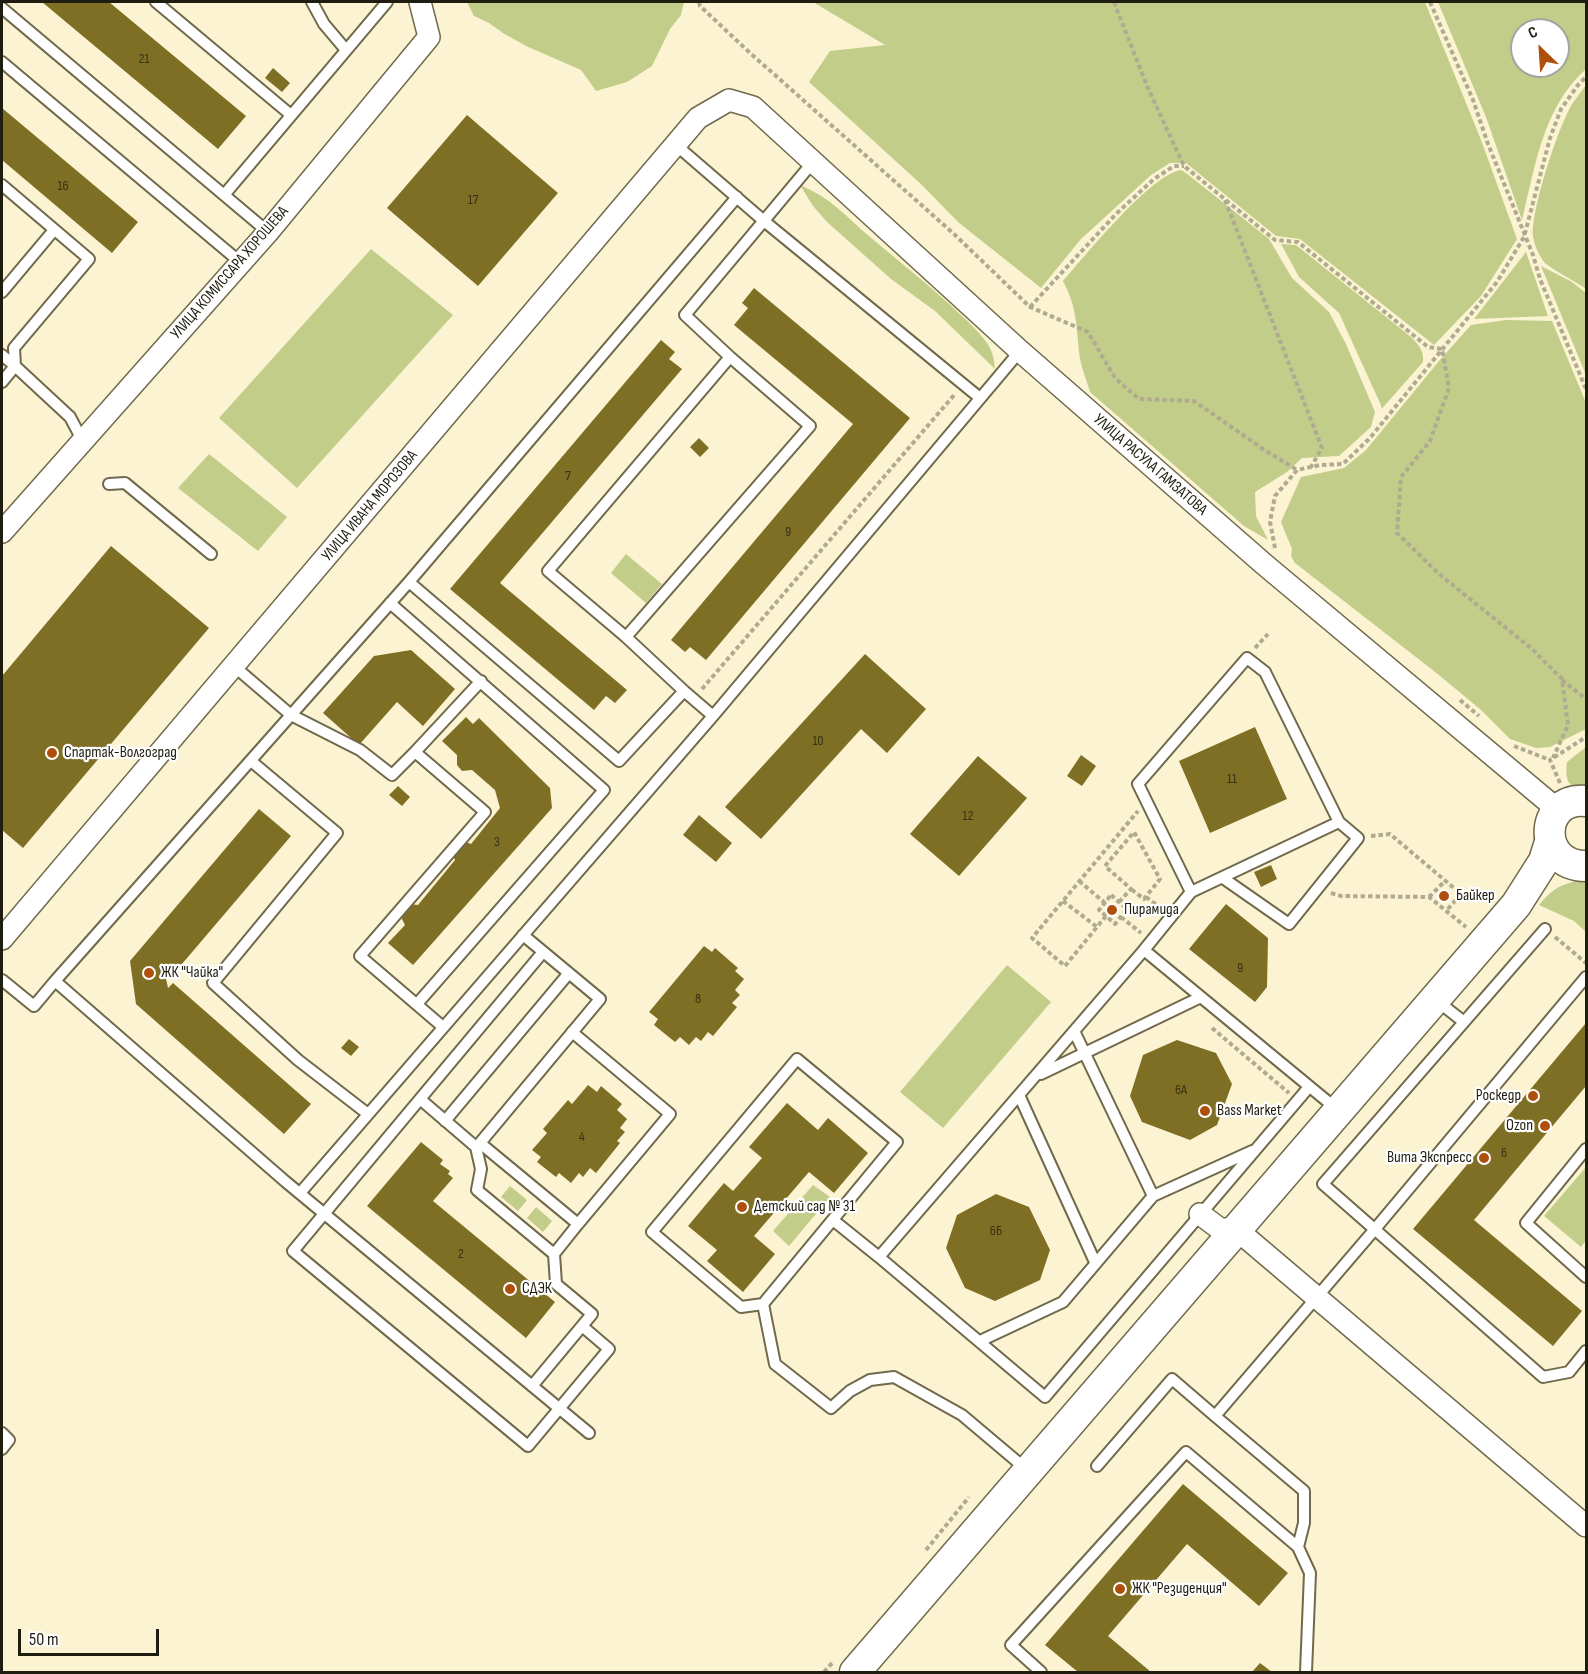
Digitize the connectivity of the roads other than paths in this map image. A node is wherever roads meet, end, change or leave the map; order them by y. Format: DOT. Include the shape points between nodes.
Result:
graph roads {
  1 [pos="156,2"];
  2 [pos="312,2"];
  3 [pos="387,2"];
  4 [pos="420,2"];
  5 [pos="2,8"];
  6 [pos="346,50"];
  7 [pos="2,62"];
  8 [pos="753,107"];
  9 [pos="291,115"];
  10 [pos="675,145"];
  11 [pos="813,162"];
  12 [pos="2,185"];
  13 [pos="224,195"];
  14 [pos="737,197"];
  15 [pos="764,221"];
  16 [pos="54,230"];
  17 [pos="268,232"];
  18 [pos="240,262"];
  19 [pos="2,292"];
  20 [pos="1020,351"];
  21 [pos="2,355"];
  22 [pos="730,357"];
  23 [pos="15,366"];
  24 [pos="2,382"];
  25 [pos="980,398"];
  26 [pos="86,438"];
  27 [pos="109,484"];
  28 [pos="2,532"];
  29 [pos="211,554"];
  30 [pos="409,582"];
  31 [pos="390,603"];
  32 [pos="626,638"];
  33 [pos="235,667"];
  34 [pos="481,681"];
  35 [pos="684,691"];
  36 [pos="291,715"];
  37 [pos="713,716"];
  38 [pos="415,752"];
  39 [pos="251,760"];
  40 [pos="1576,802"];
  41 [pos="1339,822"];
  42 [pos="1550,842"];
  43 [pos="1586,867"];
  44 [pos="1223,878"];
  45 [pos="1191,892"];
  46 [pos="1516,905"];
  47 [pos="1545,929"];
  48 [pos="523,935"];
  49 [pos="2,939"];
  50 [pos="1147,946"];
  51 [pos="543,952"];
  52 [pos="569,973"];
  53 [pos="1587,977"];
  54 [pos="2,980"];
  55 [pos="55,981"];
  56 [pos="1201,997"];
  57 [pos="1435,998"];
  58 [pos="417,1004"];
  59 [pos="1464,1022"];
  60 [pos="443,1027"];
  61 [pos="1074,1031"];
  62 [pos="572,1032"];
  63 [pos="1085,1053"];
  64 [pos="1035,1076"];
  65 [pos="1309,1087"];
  66 [pos="1019,1095"];
  67 [pos="420,1099"];
  68 [pos="1338,1111"];
  69 [pos="368,1114"];
  70 [pos="445,1121"];
  71 [pos="478,1145"];
  72 [pos="1255,1149"];
  73 [pos="1587,1149"];
  74 [pos="300,1193"];
  75 [pos="1153,1196"];
  76 [pos="324,1214"];
  77 [pos="1200,1214"];
  78 [pos="833,1220"];
  79 [pos="578,1224"];
  80 [pos="1236,1229"];
  81 [pos="1376,1229"];
  82 [pos="554,1254"];
  83 [pos="879,1257"];
  84 [pos="1095,1262"];
  85 [pos="1586,1276"];
  86 [pos="1317,1297"];
  87 [pos="763,1304"];
  88 [pos="582,1326"];
  89 [pos="980,1341"];
  90 [pos="1587,1351"];
  91 [pos="532,1386"];
  92 [pos="560,1408"];
  93 [pos="1215,1416"];
  94 [pos="2,1433"];
  95 [pos="589,1433"];
  96 [pos="2,1449"];
  97 [pos="1097,1466"];
  98 [pos="1029,1471"];
  99 [pos="1587,1526"];
  100 [pos="1298,1547"];
  101 [pos="855,1672"];
  102 [pos="1041,1672"];
  103 [pos="1306,1672"];
  1 -- 9 [label="lane"];
  2 -- 6 [label="lane"];
  3 -- 6 [label="lane"];
  4 -- 17 [label="street, УЛИЦА КОМИССАРА ХОРОШЕВА" via="429,38"];
  5 -- 13 [label="lane"];
  6 -- 9 [label="lane"];
  7 -- 18 [label="lane"];
  8 -- 10 [label="street, УЛИЦА ИВАНА МОРОЗОВА" via="729,100 698,118"];
  8 -- 11 [label="street, УЛИЦА РАСУЛА ГАМЗАТОВА"];
  9 -- 13 [label="lane"];
  10 -- 14 [label="lane"];
  10 -- 33 [label="street, УЛИЦА ИВАНА МОРОЗОВА"];
  11 -- 15 [label="lane"];
  11 -- 20 [label="street, УЛИЦА РАСУЛА ГАМЗАТОВА"];
  12 -- 16 [label="lane"];
  13 -- 17 [label="lane"];
  14 -- 15 [label="lane"];
  14 -- 30 [label="lane"];
  15 -- 22 [label="lane" via="685,315"];
  15 -- 25 [label="lane"];
  16 -- 19 [label="lane"];
  16 -- 23 [label="lane" via="89,259 14,348"];
  17 -- 18 [label="street, УЛИЦА КОМИССАРА ХОРОШЕВА"];
  18 -- 26 [label="street, УЛИЦА КОМИССАРА ХОРОШЕВА"];
  20 -- 25 [label="lane"];
  20 -- 40 [label="street, УЛИЦА РАСУЛА ГАМЗАТОВА" via="1265,565"];
  21 -- 23 [label="lane"];
  22 -- 32 [label="lane" via="548,571"];
  22 -- 32 [label="lane" via="810,426"];
  23 -- 24 [label="lane"];
  23 -- 26 [label="lane" via="70,417 79,434"];
  25 -- 37 [label="lane"];
  26 -- 28 [label="street, УЛИЦА КОМИССАРА ХОРОШЕВА"];
  27 -- 29 [label="lane" via="125,483"];
  30 -- 31 [label="lane"];
  30 -- 35 [label="lane" via="619,761"];
  31 -- 34 [label="lane"];
  31 -- 36 [label="lane"];
  32 -- 35 [label="lane"];
  33 -- 36 [label="lane"];
  33 -- 49 [label="street, УЛИЦА ИВАНА МОРОЗОВА"];
  34 -- 38 [label="lane"];
  34 -- 58 [label="lane" via="604,790"];
  35 -- 37 [label="lane"];
  36 -- 38 [label="lane" via="360,750 392,776"];
  36 -- 39 [label="lane"];
  37 -- 48 [label="lane"];
  38 -- 58 [label="lane" via="485,812 360,956"];
  39 -- 55 [label="lane"];
  39 -- 69 [label="lane" via="337,833 213,983 298,1060"];
  40 -- 42 [label="main road" via="1552,820"];
  41 -- 44 [label="lane"];
  41 -- 44 [label="lane" via="1358,838 1289,924"];
  41 -- 45 [label="lane" via="1265,672 1247,658 1138,784"];
  42 -- 43 [label="main road" via="1563,861"];
  42 -- 46 [label="main road" via="1544,861"];
  43 -- 46 [label="main road"];
  44 -- 45 [label="lane"];
  45 -- 50 [label="lane"];
  46 -- 57 [label="main road"];
  47 -- 59 [label="lane"];
  48 -- 51 [label="lane"];
  48 -- 60 [label="lane"];
  50 -- 56 [label="lane"];
  50 -- 61 [label="lane"];
  51 -- 52 [label="lane"];
  51 -- 67 [label="lane"];
  52 -- 62 [label="lane" via="600,999"];
  52 -- 70 [label="lane"];
  53 -- 81 [label="lane"];
  54 -- 55 [label="lane" via="34,1006"];
  55 -- 74 [label="lane"];
  56 -- 63 [label="lane"];
  56 -- 65 [label="lane"];
  57 -- 59 [label="lane"];
  57 -- 68 [label="main road"];
  58 -- 60 [label="lane"];
  59 -- 81 [label="lane" via="1323,1184"];
  60 -- 69 [label="lane"];
  61 -- 63 [label="lane"];
  61 -- 64 [label="lane"];
  62 -- 71 [label="lane"];
  62 -- 79 [label="lane" via="670,1114"];
  63 -- 64 [label="lane"];
  63 -- 75 [label="lane"];
  64 -- 66 [label="lane"];
  65 -- 68 [label="lane"];
  65 -- 72 [label="lane"];
  66 -- 83 [label="lane"];
  66 -- 84 [label="lane"];
  67 -- 70 [label="lane"];
  67 -- 76 [label="lane"];
  68 -- 80 [label="main road"];
  69 -- 74 [label="lane"];
  70 -- 71 [label="lane"];
  71 -- 79 [label="lane"];
  71 -- 82 [label="lane" via="481,1169 477,1190"];
  72 -- 75 [label="lane"];
  72 -- 77 [label="lane"];
  73 -- 85 [label="lane" via="1526,1223"];
  74 -- 76 [label="lane"];
  75 -- 84 [label="lane"];
  76 -- 91 [label="lane"];
  76 -- 92 [label="lane" via="293,1251 501,1424 528,1446"];
  77 -- 80 [label="street" via="1220,1229"];
  77 -- 89 [label="lane" via="1045,1397"];
  78 -- 83 [label="lane"];
  78 -- 87 [label="lane"];
  78 -- 87 [label="lane" via="897,1143 796,1059 652,1232 741,1307"];
  79 -- 82 [label="lane"];
  80 -- 86 [label="street"];
  80 -- 98 [label="main road"];
  81 -- 86 [label="lane"];
  81 -- 90 [label="lane" via="1543,1377 1569,1372"];
  82 -- 88 [label="lane" via="556,1284 592,1314"];
  83 -- 89 [label="lane"];
  84 -- 89 [label="lane" via="1063,1302"];
  86 -- 93 [label="lane"];
  86 -- 99 [label="street"];
  87 -- 98 [label="lane" via="775,1364 831,1408 870,1380 894,1377 962,1415"];
  88 -- 91 [label="lane"];
  88 -- 92 [label="lane" via="609,1349"];
  91 -- 92 [label="lane"];
  92 -- 95 [label="lane"];
  93 -- 97 [label="lane" via="1172,1379"];
  93 -- 100 [label="lane" via="1304,1491 1304,1523"];
  94 -- 96 [label="lane" via="9,1440"];
  98 -- 101 [label="main road"];
  100 -- 102 [label="lane" via="1186,1452 1011,1645"];
  100 -- 103 [label="lane" via="1310,1573"];
}
